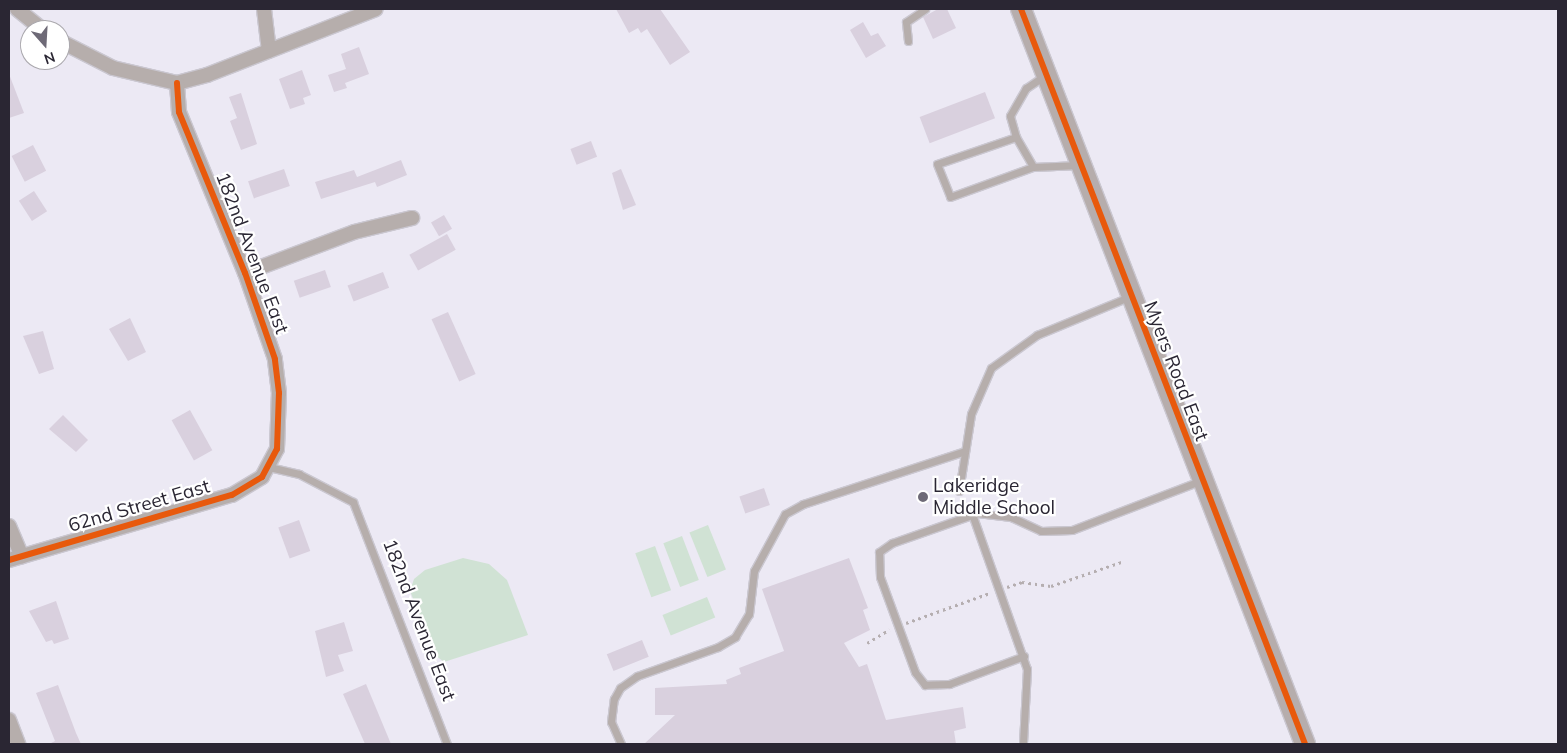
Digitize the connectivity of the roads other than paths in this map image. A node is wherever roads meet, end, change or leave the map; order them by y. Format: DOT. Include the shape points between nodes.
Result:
graph roads {
  1 [pos="17,9"];
  2 [pos="264,9"];
  3 [pos="376,9"];
  4 [pos="925,9"];
  5 [pos="1021,9"];
  6 [pos="31,20"];
  7 [pos="908,41"];
  8 [pos="70,46"];
  9 [pos="269,51"];
  10 [pos="1046,75"];
  11 [pos="177,82"];
  12 [pos="1016,137"];
  13 [pos="1081,165"];
  14 [pos="1033,167"];
  15 [pos="412,218"];
  16 [pos="245,273"];
  17 [pos="1131,296"];
  18 [pos="965,451"];
  19 [pos="270,467"];
  20 [pos="1203,480"];
  21 [pos="959,490"];
  22 [pos="972,514"];
  23 [pos="9,526"];
  24 [pos="16,558"];
  25 [pos="1024,656"];
  26 [pos="9,720"];
  27 [pos="18,744"];
  28 [pos="447,744"];
  29 [pos="621,744"];
  30 [pos="1023,744"];
  31 [pos="1305,744"];
  1 -- 6 [label="street"];
  2 -- 9 [label="street"];
  3 -- 9 [label="street"];
  4 -- 7 [label="lane" via="906,22"];
  5 -- 10 [label="street, Myers Road East"];
  8 -- 11 [label="street" via="113,68"];
  9 -- 11 [label="street"];
  10 -- 12 [label="lane" via="1026,88 1010,116"];
  10 -- 13 [label="street, Myers Road East"];
  11 -- 16 [label="street, 182nd Avenue East" via="180,112"];
  12 -- 14 [label="lane"];
  12 -- 14 [label="lane" via="937,164 950,197"];
  13 -- 14 [label="lane"];
  13 -- 17 [label="street, Myers Road East"];
  15 -- 16 [label="street" via="354,232"];
  16 -- 19 [label="street, 182nd Avenue East" via="266,328 278,384 280,429"];
  17 -- 18 [label="lane" via="1037,335 991,368 971,414"];
  17 -- 20 [label="street, Myers Road East"];
  18 -- 21 [label="lane"];
  18 -- 29 [label="lane" via="803,504 785,514 754,571 749,614 735,637 718,648 637,676 620,688 614,698 611,722"];
  19 -- 24 [label="street, 62nd Street East" via="262,477 232,495"];
  19 -- 28 [label="lane, 182nd Avenue East" via="299,474 352,502"];
  20 -- 22 [label="lane" via="1072,530 1042,531 1011,517"];
  20 -- 31 [label="street, Myers Road East"];
  22 -- 25 [label="lane"];
  22 -- 25 [label="lane" via="887,545 878,555 880,577 915,672 925,685 949,684"];
  23 -- 24 [label="street"];
  25 -- 30 [label="lane" via="1027,669"];
  26 -- 27 [label="street"];
}
